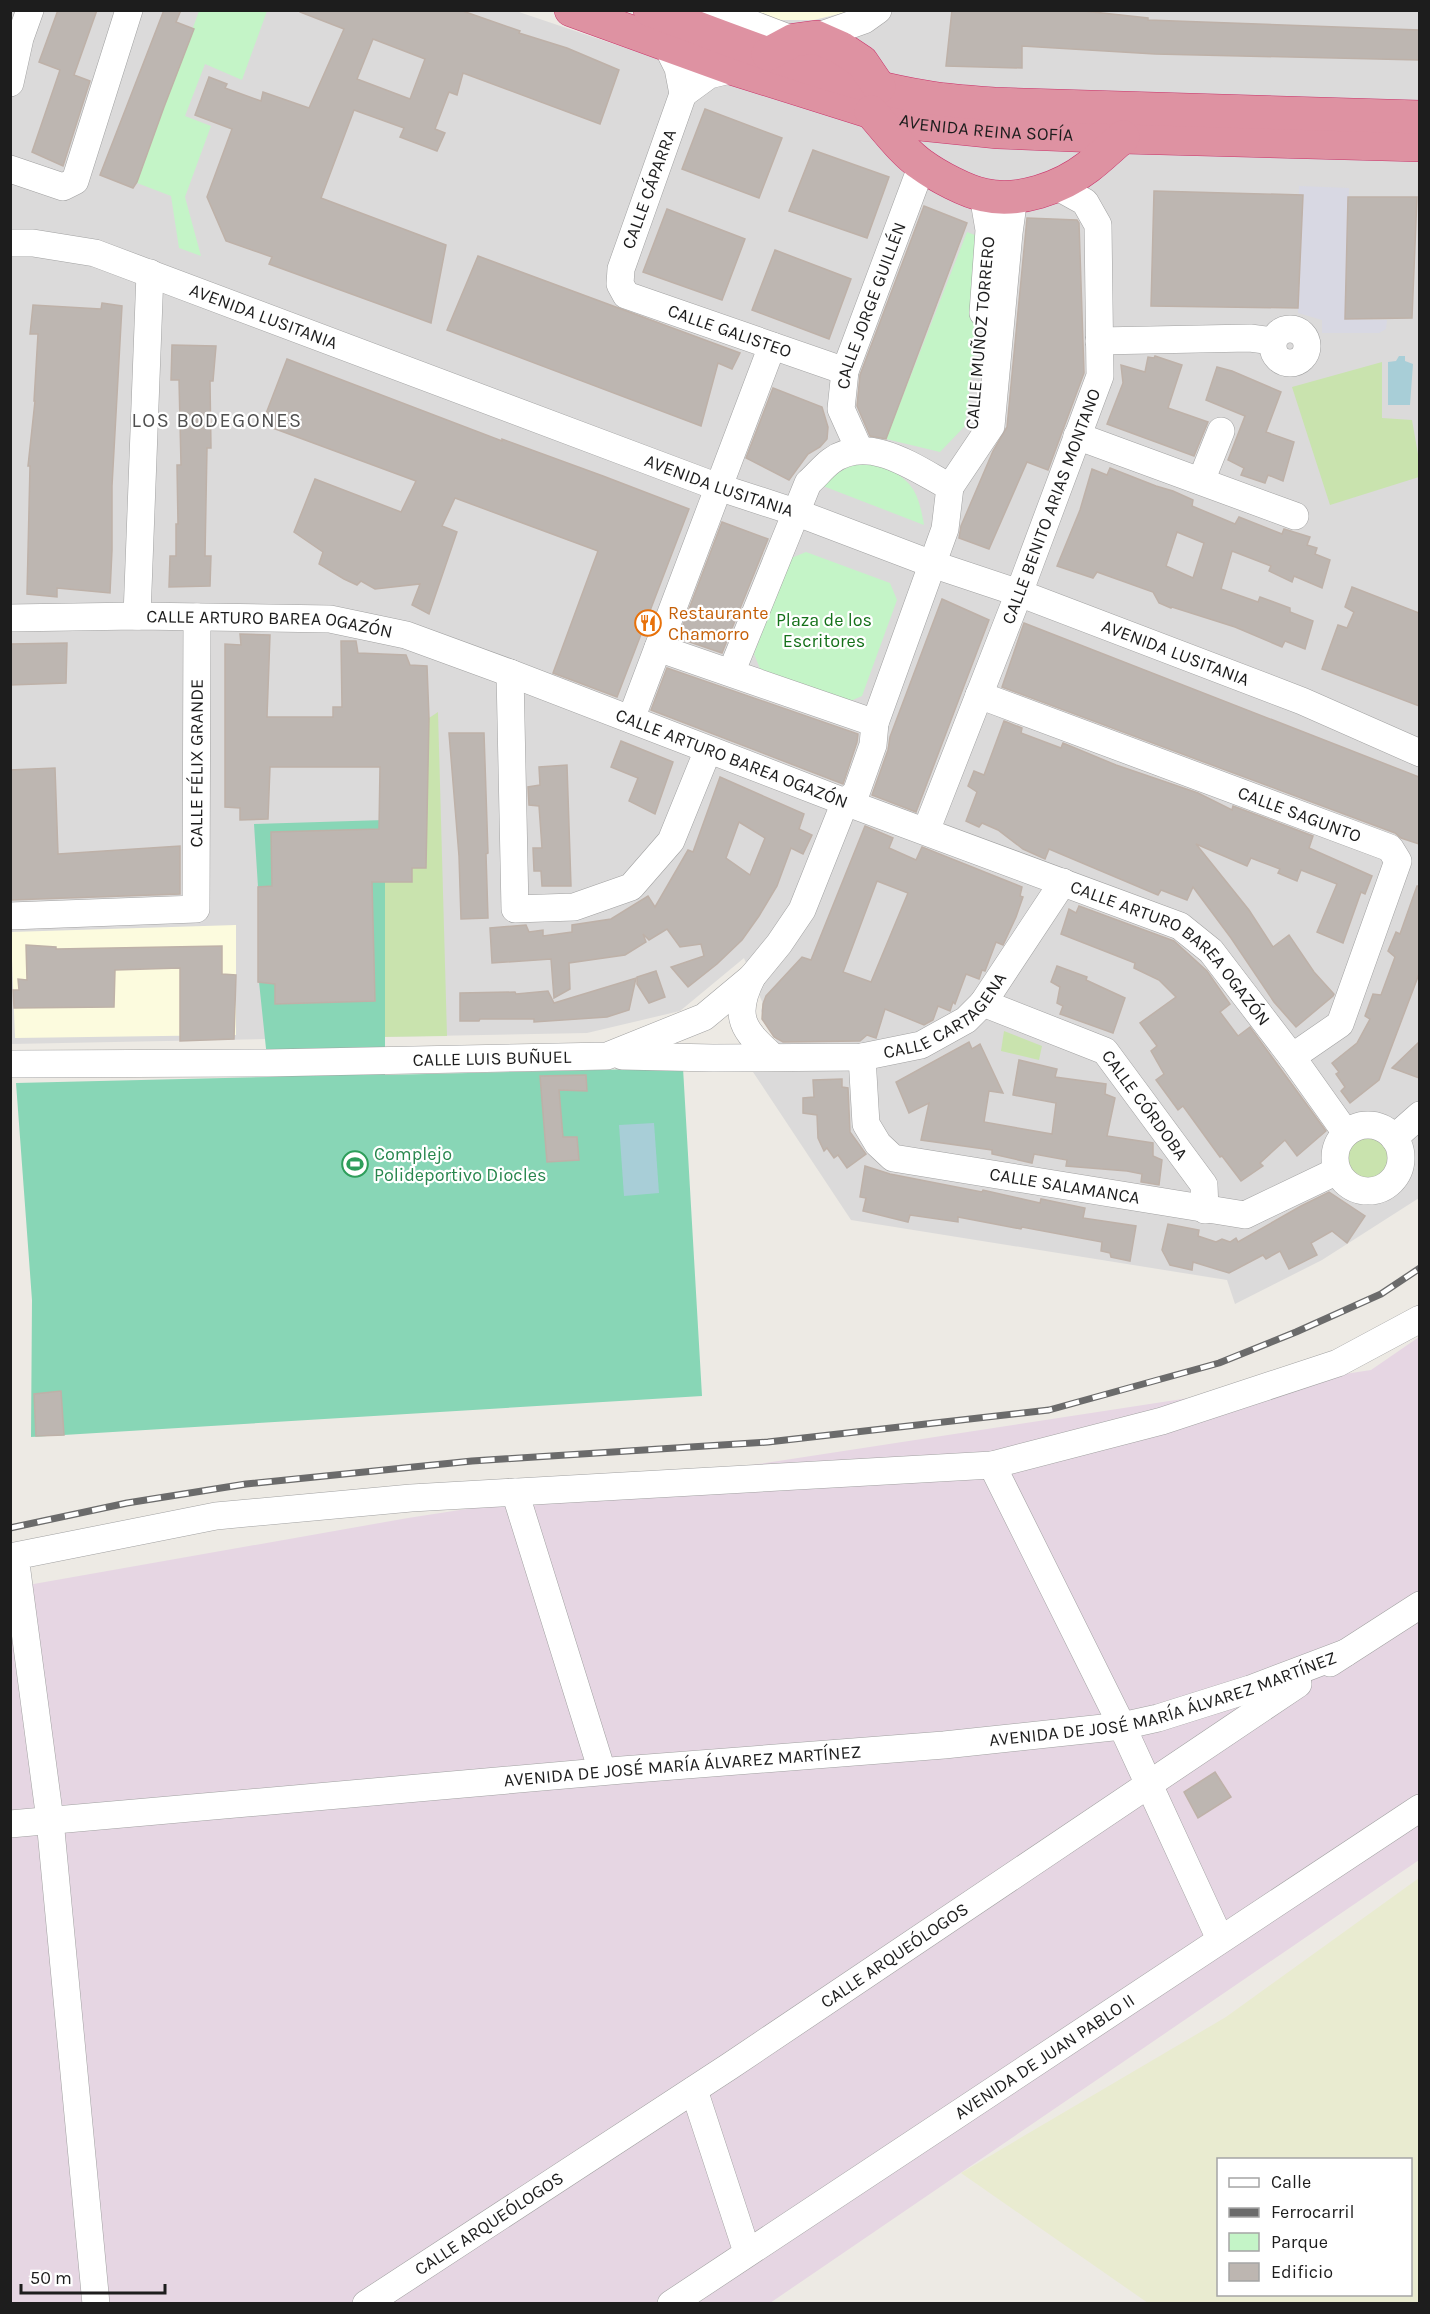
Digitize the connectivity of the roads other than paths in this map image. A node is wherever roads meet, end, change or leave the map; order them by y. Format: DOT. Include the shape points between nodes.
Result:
graph roads {
  1 [pos="30,10"];
  2 [pos="129,10"];
  3 [pos="571,10"];
  4 [pos="650,10"];
  5 [pos="715,10"];
  6 [pos="871,15"];
  7 [pos="15,38"];
  8 [pos="792,43"];
  9 [pos="667,46"];
  10 [pos="734,69"];
  11 [pos="10,83"];
  12 [pos="871,87"];
  13 [pos="683,94"];
  14 [pos="1419,117"];
  15 [pos="1123,137"];
  16 [pos="1419,145"];
  17 [pos="922,165"];
  18 [pos="10,169"];
  19 [pos="1056,186"];
  20 [pos="982,195"];
  21 [pos="1014,197"];
  22 [pos="10,243"];
  23 [pos="150,273"];
  24 [pos="620,284"];
  25 [pos="1100,341"];
  26 [pos="1273,341"];
  27 [pos="772,346"];
  28 [pos="845,371"];
  29 [pos="1221,431"];
  30 [pos="1077,436"];
  31 [pos="859,449"];
  32 [pos="1201,481"];
  33 [pos="718,487"];
  34 [pos="950,487"];
  35 [pos="795,512"];
  36 [pos="1295,516"];
  37 [pos="932,564"];
  38 [pos="1020,593"];
  39 [pos="137,616"];
  40 [pos="197,617"];
  41 [pos="10,618"];
  42 [pos="658,648"];
  43 [pos="510,672"];
  44 [pos="731,673"];
  45 [pos="1284,694"];
  46 [pos="979,695"];
  47 [pos="631,719"];
  48 [pos="875,723"];
  49 [pos="1419,738"];
  50 [pos="708,750"];
  51 [pos="1419,753"];
  52 [pos="845,802"];
  53 [pos="926,831"];
  54 [pos="1063,882"];
  55 [pos="10,916"];
  56 [pos="752,977"];
  57 [pos="983,1003"];
  58 [pos="607,1056"];
  59 [pos="862,1057"];
  60 [pos="1292,1057"];
  61 [pos="773,1058"];
  62 [pos="10,1064"];
  63 [pos="1419,1115"];
  64 [pos="1346,1133"];
  65 [pos="1394,1138"];
  66 [pos="1337,1171"];
  67 [pos="1205,1210"];
  68 [pos="1419,1319"];
  69 [pos="992,1465"];
  70 [pos="515,1492"];
  71 [pos="1419,1605"];
  72 [pos="1345,1653"];
  73 [pos="1122,1726"];
  74 [pos="602,1771"];
  75 [pos="1148,1785"];
  76 [pos="1419,1808"];
  77 [pos="50,1820"];
  78 [pos="10,1824"];
  79 [pos="1220,1939"];
  80 [pos="694,2090"];
  81 [pos="747,2252"];
  82 [pos="96,2304"];
  83 [pos="366,2304"];
  84 [pos="671,2304"];
  1 -- 7 [label="street"];
  2 -- 18 [label="street" via="75,181 63,187"];
  3 -- 9 [label="highway, AVENIDA REINA SOFÍA"];
  4 -- 8 [label="highway, AVENIDA REINA SOFÍA"];
  5 -- 8 [label="street, AVENIDA REINA SOFÍA"];
  6 -- 8 [label="street"];
  6 -- 12 [label="street"];
  7 -- 11 [label="street"];
  8 -- 12 [label="highway, AVENIDA REINA SOFÍA"];
  8 -- 12 [label="highway" via="841,48"];
  9 -- 10 [label="highway, AVENIDA REINA SOFÍA"];
  9 -- 13 [label="street" via="678,68"];
  10 -- 12 [label="highway, AVENIDA REINA SOFÍA"];
  10 -- 13 [label="street" via="709,75"];
  12 -- 14 [label="highway, AVENIDA REINA SOFÍA" via="994,104"];
  12 -- 15 [label="highway, AVENIDA REINA SOFÍA" via="920,124"];
  12 -- 17 [label="highway"];
  13 -- 24 [label="street, CALLE CÁPARRA" via="621,270"];
  15 -- 16 [label="highway, AVENIDA REINA SOFÍA"];
  15 -- 19 [label="highway" via="1087,168"];
  17 -- 20 [label="highway"];
  17 -- 28 [label="street, CALLE JORGE GUILLÉN"];
  19 -- 21 [label="highway"];
  19 -- 25 [label="street, CALLE BENITO ARIAS MONTANO" via="1085,202 1098,225"];
  20 -- 21 [label="highway"];
  20 -- 34 [label="street, CALLE MUÑOZ TORRERO" via="989,230 975,430"];
  21 -- 34 [label="street, CALLE MUÑOZ TORRERO" via="991,426"];
  22 -- 23 [label="street, AVENIDA LUSITANIA" via="95,253"];
  23 -- 33 [label="street, AVENIDA LUSITANIA"];
  23 -- 39 [label="street"];
  24 -- 27 [label="street, CALLE GALISTEO" via="626,295"];
  25 -- 26 [label="street"];
  25 -- 30 [label="street, CALLE BENITO ARIAS MONTANO" via="1100,376"];
  27 -- 28 [label="street, CALLE GALISTEO"];
  27 -- 33 [label="street"];
  28 -- 31 [label="street, CALLE JORGE GUILLÉN" via="841,409"];
  29 -- 32 [label="street"];
  30 -- 32 [label="street"];
  30 -- 38 [label="street, CALLE BENITO ARIAS MONTANO"];
  31 -- 34 [label="street" via="890,456"];
  31 -- 35 [label="street" via="832,460 808,483"];
  32 -- 36 [label="street"];
  33 -- 35 [label="street, AVENIDA LUSITANIA"];
  33 -- 42 [label="street"];
  34 -- 37 [label="street" via="945,529"];
  35 -- 37 [label="street, AVENIDA LUSITANIA"];
  35 -- 44 [label="street"];
  37 -- 38 [label="street, AVENIDA LUSITANIA"];
  37 -- 48 [label="street"];
  38 -- 45 [label="street, AVENIDA LUSITANIA"];
  38 -- 46 [label="street, CALLE BENITO ARIAS MONTANO"];
  39 -- 40 [label="street, CALLE ARTURO BAREA OGAZÓN"];
  39 -- 41 [label="street, CALLE ARTURO BAREA OGAZÓN"];
  40 -- 43 [label="street, CALLE ARTURO BAREA OGAZÓN" via="330,619 406,634"];
  40 -- 55 [label="street, CALLE FÉLIX GRANDE" via="196,909"];
  42 -- 44 [label="street"];
  42 -- 47 [label="street"];
  43 -- 47 [label="street, CALLE ARTURO BAREA OGAZÓN"];
  43 -- 50 [label="street" via="515,909 574,907 631,887 671,841"];
  44 -- 48 [label="street"];
  45 -- 49 [label="street"];
  45 -- 51 [label="street, AVENIDA LUSITANIA"];
  46 -- 53 [label="street, CALLE BENITO ARIAS MONTANO"];
  46 -- 60 [label="street, CALLE SAGUNTO" via="1390,848 1398,861 1340,1024"];
  47 -- 50 [label="street, CALLE ARTURO BAREA OGAZÓN"];
  48 -- 52 [label="street" via="858,741 840,791"];
  50 -- 52 [label="street, CALLE ARTURO BAREA OGAZÓN"];
  52 -- 53 [label="street, CALLE ARTURO BAREA OGAZÓN"];
  52 -- 56 [label="street, CALLE LUIS BUÑUEL" via="802,910"];
  53 -- 54 [label="street, CALLE ARTURO BAREA OGAZÓN"];
  54 -- 57 [label="street, CALLE CARTAGENA"];
  54 -- 60 [label="street, CALLE ARTURO BAREA OGAZÓN" via="1180,926 1211,951"];
  56 -- 58 [label="street, CALLE LUIS BUÑUEL" via="704,1017"];
  56 -- 61 [label="street" via="742,997 742,1016 750,1036"];
  57 -- 59 [label="street, CALLE CARTAGENA" via="966,1020 921,1045"];
  57 -- 67 [label="street, CALLE CÓRDOBA" via="1105,1052 1204,1185"];
  58 -- 61 [label="street, CALLE CARTAGENA"];
  58 -- 62 [label="street, CALLE LUIS BUÑUEL"];
  59 -- 61 [label="street, CALLE CARTAGENA"];
  59 -- 67 [label="street, CALLE SALAMANCA" via="866,1124 878,1144 893,1158"];
  60 -- 64 [label="street, CALLE ARTURO BAREA OGAZÓN"];
  63 -- 65 [label="street"];
  64 -- 65 [label="street" via="1371,1125"];
  64 -- 66 [label="street" via="1335,1152"];
  65 -- 66 [label="street" via="1401,1161 1398,1173 1388,1185 1368,1191 1353,1188"];
  66 -- 67 [label="street, CALLE SALAMANCA" via="1245,1215"];
  68 -- 69 [label="street" via="1338,1363 1162,1421"];
  69 -- 70 [label="street"];
  69 -- 73 [label="street"];
  70 -- 74 [label="street"];
  70 -- 77 [label="street" via="216,1516 15,1556"];
  71 -- 72 [label="street, CALLE ARQUEÓLOGOS"];
  72 -- 73 [label="street, AVENIDA DE JOSÉ MARÍA ÁLVAREZ MARTÍNEZ" via="1250,1689"];
  72 -- 75 [label="street, CALLE ARQUEÓLOGOS"];
  73 -- 74 [label="street, AVENIDA DE JOSÉ MARÍA ÁLVAREZ MARTÍNEZ" via="944,1745"];
  73 -- 75 [label="street"];
  74 -- 77 [label="street, AVENIDA DE JOSÉ MARÍA ÁLVAREZ MARTÍNEZ"];
  75 -- 79 [label="street"];
  75 -- 80 [label="street, CALLE ARQUEÓLOGOS"];
  76 -- 79 [label="street, AVENIDA DE JUAN PABLO II"];
  77 -- 78 [label="street, AVENIDA DE JOSÉ MARÍA ÁLVAREZ MARTÍNEZ"];
  77 -- 82 [label="street"];
  79 -- 81 [label="street, AVENIDA DE JUAN PABLO II"];
  80 -- 81 [label="street"];
  80 -- 83 [label="street, CALLE ARQUEÓLOGOS"];
  81 -- 84 [label="street, AVENIDA DE JUAN PABLO II"];
}
